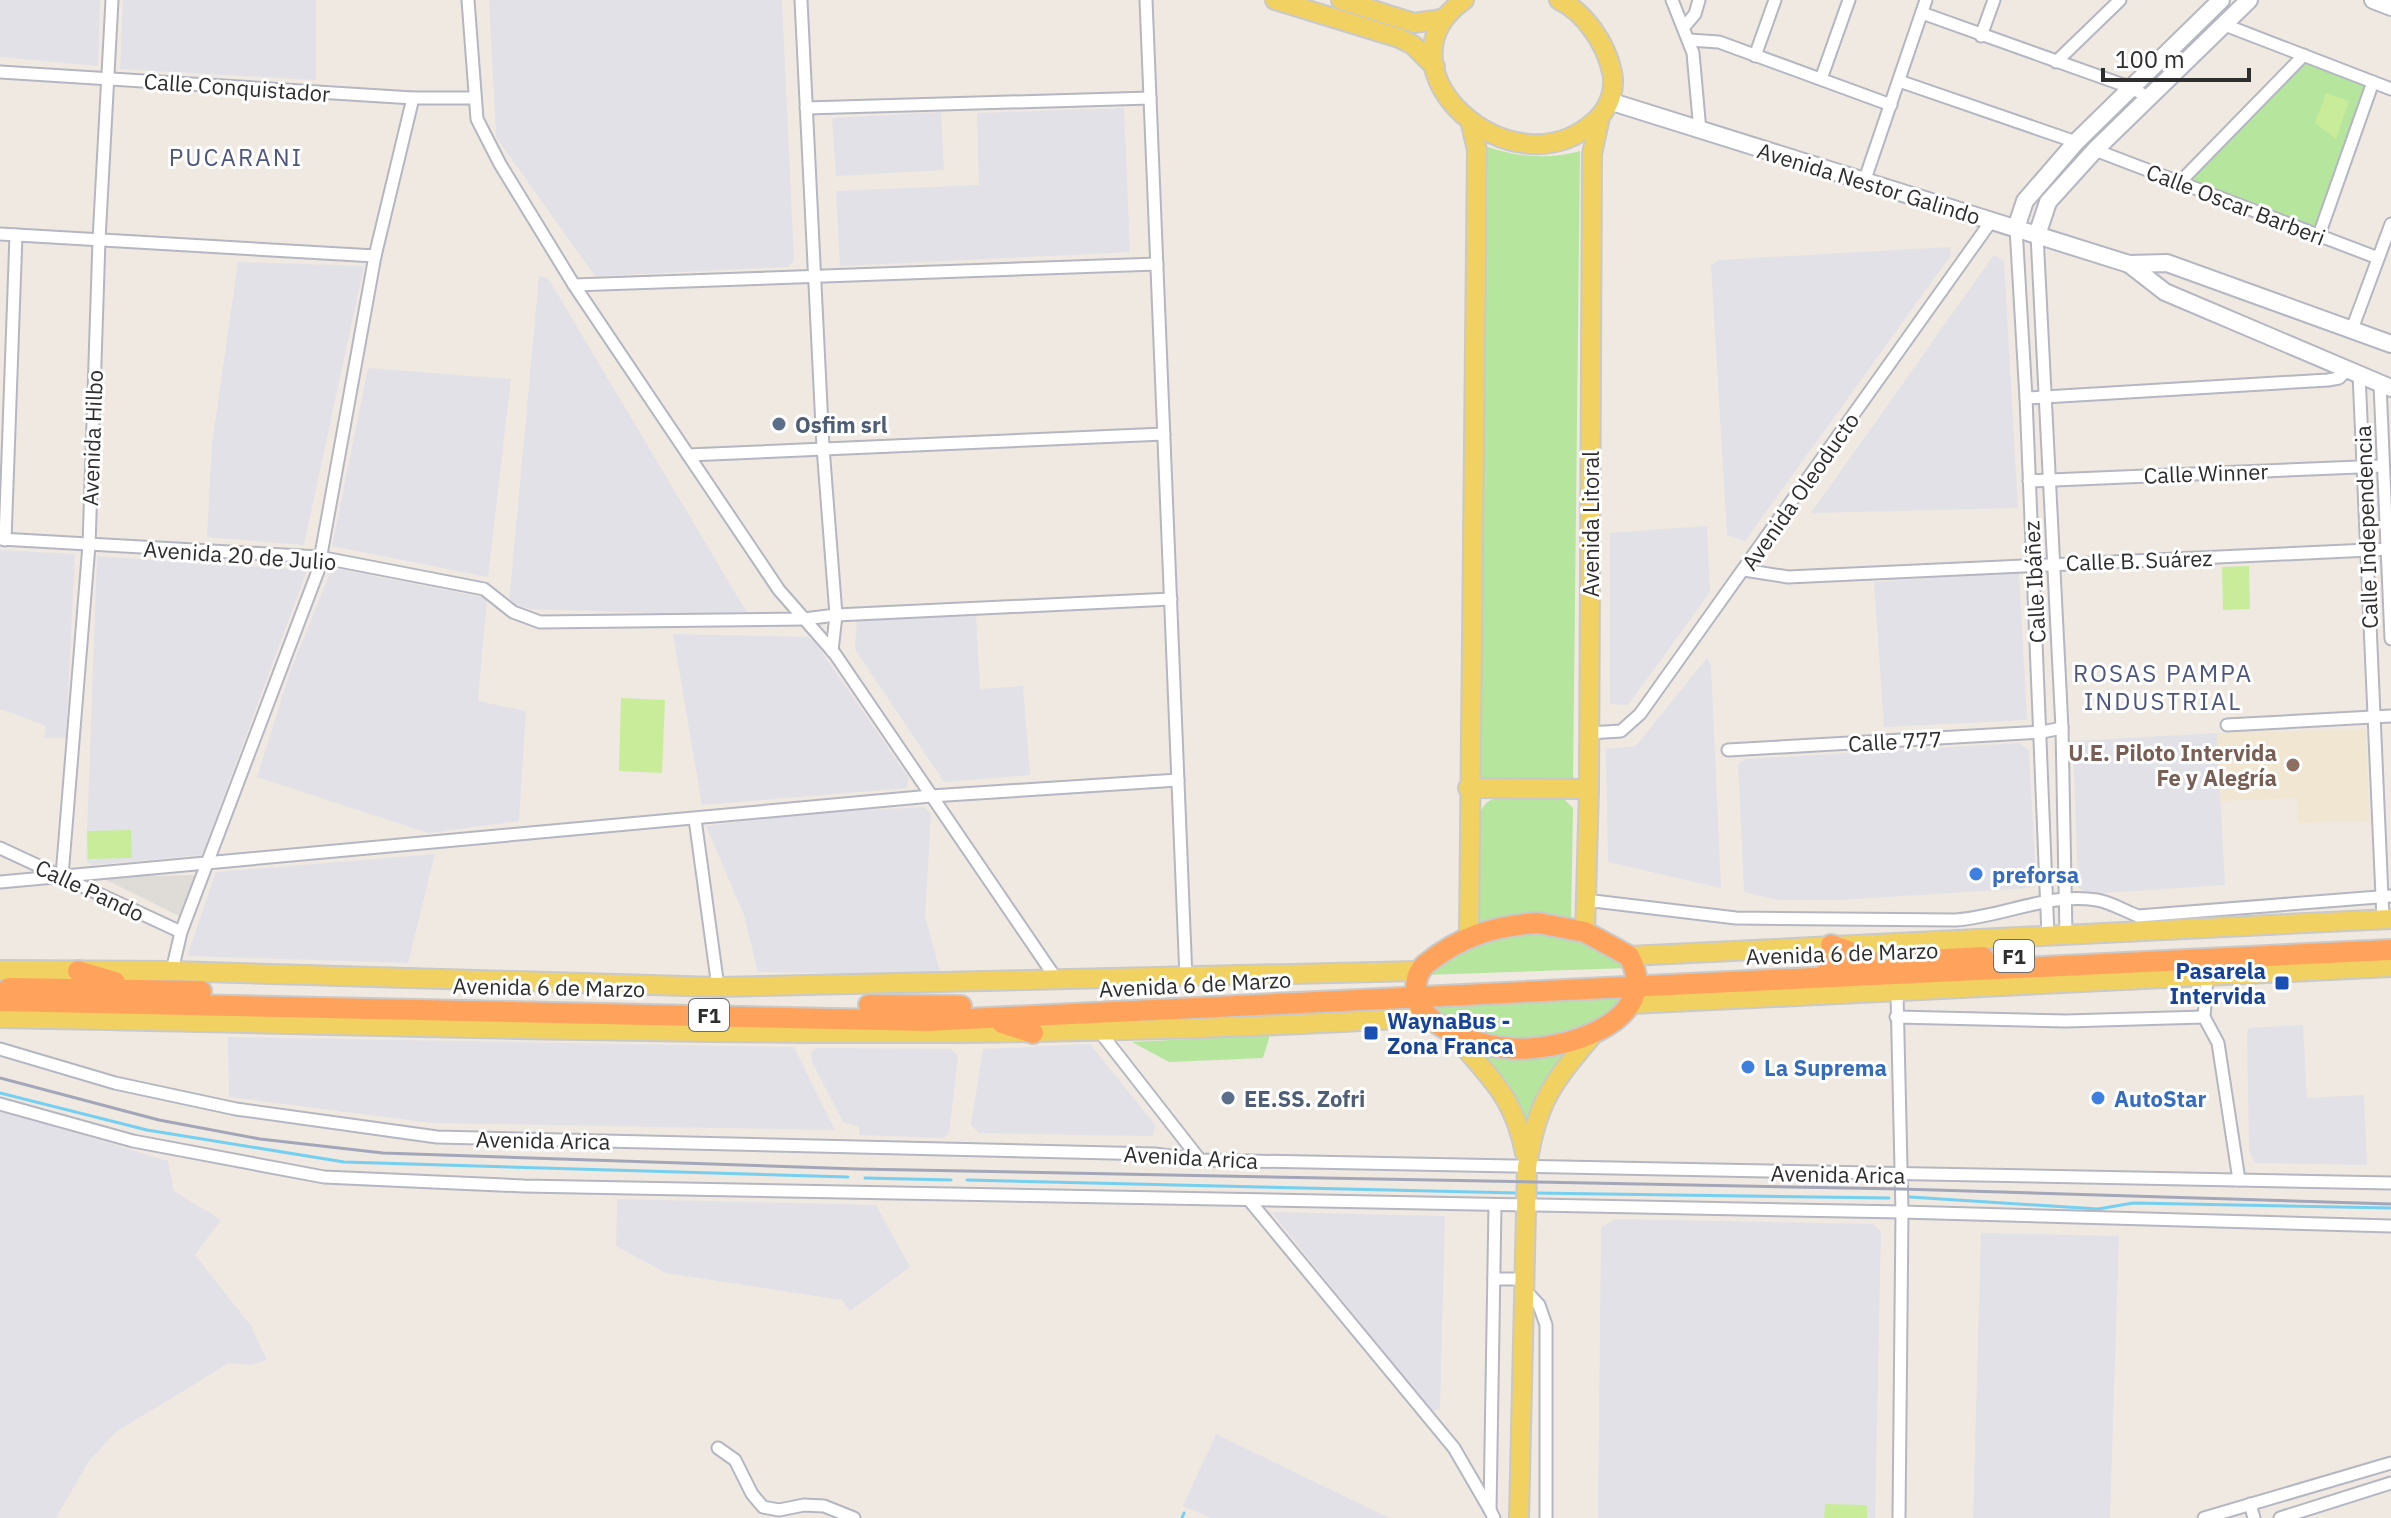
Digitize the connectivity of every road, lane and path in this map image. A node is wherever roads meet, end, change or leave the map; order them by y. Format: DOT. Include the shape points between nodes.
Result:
graph roads {
  1 [pos="112,0"];
  2 [pos="468,0"];
  3 [pos="801,0"];
  4 [pos="1146,0"];
  5 [pos="1275,0"];
  6 [pos="1464,0"];
  7 [pos="1672,0"];
  8 [pos="1699,0"];
  9 [pos="1775,0"];
  10 [pos="1849,0"];
  11 [pos="1926,0"];
  12 [pos="1994,0"];
  13 [pos="2120,0"];
  14 [pos="2221,0"];
  15 [pos="2249,0"];
  16 [pos="2373,0"];
  17 [pos="1348,1"];
  18 [pos="1566,2"];
  19 [pos="2391,7"];
  20 [pos="1922,13"];
  21 [pos="1442,19"];
  22 [pos="2225,25"];
  23 [pos="1684,27"];
  24 [pos="1981,36"];
  25 [pos="1689,40"];
  26 [pos="2304,55"];
  27 [pos="1755,56"];
  28 [pos="2056,62"];
  29 [pos="1435,67"];
  30 [pos="0,72"];
  31 [pos="107,78"];
  32 [pos="1821,79"];
  33 [pos="1899,81"];
  34 [pos="2373,82"];
  35 [pos="2132,88"];
  36 [pos="2391,89"];
  37 [pos="413,98"];
  38 [pos="474,98"];
  39 [pos="1150,98"];
  40 [pos="2149,98"];
  41 [pos="1891,105"];
  42 [pos="806,108"];
  43 [pos="1605,109"];
  44 [pos="1471,124"];
  45 [pos="1700,131"];
  46 [pos="2076,142"];
  47 [pos="2095,150"];
  48 [pos="1864,182"];
  49 [pos="2179,183"];
  50 [pos="1992,220"];
  51 [pos="2391,224"];
  52 [pos="2016,228"];
  53 [pos="0,234"];
  54 [pos="16,235"];
  55 [pos="2037,235"];
  56 [pos="2319,235"];
  57 [pos="99,240"];
  58 [pos="375,256"];
  59 [pos="2378,258"];
  60 [pos="1157,264"];
  61 [pos="2129,264"];
  62 [pos="815,277"];
  63 [pos="574,285"];
  64 [pos="2352,329"];
  65 [pos="2391,344"];
  66 [pos="2353,372"];
  67 [pos="2385,386"];
  68 [pos="2045,397"];
  69 [pos="2026,398"];
  70 [pos="1164,434"];
  71 [pos="823,447"];
  72 [pos="688,455"];
  73 [pos="2363,466"];
  74 [pos="2383,466"];
  75 [pos="2049,480"];
  76 [pos="2029,481"];
  77 [pos="2,540"];
  78 [pos="89,545"];
  79 [pos="2389,550"];
  80 [pos="2367,551"];
  81 [pos="319,557"];
  82 [pos="2053,564"];
  83 [pos="2034,565"];
  84 [pos="1744,570"];
  85 [pos="1171,599"];
  86 [pos="836,615"];
  87 [pos="804,619"];
  88 [pos="2391,639"];
  89 [pos="832,651"];
  90 [pos="2391,716"];
  91 [pos="2374,717"];
  92 [pos="2227,725"];
  93 [pos="2062,728"];
  94 [pos="2042,732"];
  95 [pos="1589,733"];
  96 [pos="1728,750"];
  97 [pos="1178,780"];
  98 [pos="1468,788"];
  99 [pos="1589,789"];
  100 [pos="931,796"];
  101 [pos="695,819"];
  102 [pos="0,848"];
  103 [pos="207,864"];
  104 [pos="62,876"];
  105 [pos="0,882"];
  106 [pos="2386,896"];
  107 [pos="2064,899"];
  108 [pos="1585,900"];
  109 [pos="2046,901"];
  110 [pos="2388,925"];
  111 [pos="181,932"];
  112 [pos="1585,932"];
  113 [pos="1469,936"];
  114 [pos="2057,936"];
  115 [pos="1831,945"];
  116 [pos="2391,950"];
  117 [pos="1878,963"];
  118 [pos="2391,967"];
  119 [pos="0,970"];
  120 [pos="78,971"];
  121 [pos="172,971"];
  122 [pos="1186,978"];
  123 [pos="2207,979"];
  124 [pos="1634,980"];
  125 [pos="1058,981"];
  126 [pos="1417,984"];
  127 [pos="0,987"];
  128 [pos="718,987"];
  129 [pos="138,989"];
  130 [pos="1897,993"];
  131 [pos="0,1001"];
  132 [pos="1428,1017"];
  133 [pos="1896,1017"];
  134 [pos="2204,1017"];
  135 [pos="0,1018"];
  136 [pos="991,1019"];
  137 [pos="1596,1031"];
  138 [pos="1100,1032"];
  139 [pos="1033,1033"];
  140 [pos="1455,1035"];
  141 [pos="0,1049"];
  142 [pos="0,1104"];
  143 [pos="1200,1160"];
  144 [pos="1527,1167"];
  145 [pos="1899,1175"];
  146 [pos="2239,1180"];
  147 [pos="2391,1183"];
  148 [pos="1249,1200"];
  149 [pos="1495,1205"];
  150 [pos="1526,1206"];
  151 [pos="1902,1212"];
  152 [pos="2391,1226"];
  153 [pos="1494,1279"];
  154 [pos="1524,1283"];
  155 [pos="718,1448"];
  156 [pos="2391,1463"];
  157 [pos="2326,1482"];
  158 [pos="2391,1483"];
  159 [pos="2333,1502"];
  160 [pos="2250,1504"];
  161 [pos="1492,1514"];
  162 [pos="854,1518"];
  163 [pos="1519,1518"];
  164 [pos="1546,1518"];
  165 [pos="1899,1518"];
  166 [pos="2204,1518"];
  167 [pos="2254,1518"];
  168 [pos="2280,1518"];
  1 -- 31 [label="street, Avenida Hilbo"];
  2 -- 38 [label="street"];
  3 -- 42 [label="street"];
  4 -- 39 [label="street"];
  5 -- 29 [label="main road" via="1399,38"];
  6 -- 21 [label="main road"];
  7 -- 23 [label="street"];
  8 -- 23 [label="street"];
  9 -- 27 [label="street"];
  10 -- 32 [label="street"];
  11 -- 20 [label="street"];
  12 -- 24 [label="street"];
  13 -- 28 [label="street"];
  14 -- 35 [label="street"];
  15 -- 22 [label="street"];
  16 -- 19 [label="street"];
  17 -- 21 [label="main road" via="1414,23"];
  18 -- 43 [label="main road, Avenida Litoral" via="1609,58 1613,82"];
  20 -- 24 [label="street"];
  20 -- 33 [label="street"];
  21 -- 29 [label="main road" via="1434,34"];
  22 -- 26 [label="street"];
  22 -- 40 [label="street"];
  23 -- 25 [label="street"];
  24 -- 28 [label="street"];
  25 -- 27 [label="street" via="1719,42"];
  25 -- 45 [label="street" via="1697,70"];
  26 -- 34 [label="street"];
  26 -- 49 [label="street"];
  27 -- 32 [label="street"];
  28 -- 35 [label="street"];
  29 -- 44 [label="main road" via="1447,96"];
  30 -- 31 [label="street, Calle Conquistador"];
  31 -- 37 [label="street, Calle Conquistador"];
  31 -- 57 [label="street, Avenida Hilbo"];
  32 -- 41 [label="street"];
  33 -- 41 [label="street"];
  33 -- 46 [label="street"];
  34 -- 36 [label="street"];
  34 -- 56 [label="street"];
  35 -- 40 [label="street"];
  35 -- 46 [label="street"];
  37 -- 38 [label="street, Calle Conquistador"];
  37 -- 58 [label="street"];
  38 -- 63 [label="street" via="487,142"];
  39 -- 42 [label="street"];
  39 -- 60 [label="street"];
  40 -- 47 [label="street"];
  41 -- 48 [label="street"];
  42 -- 62 [label="street"];
  43 -- 44 [label="main road" via="1583,133 1529,145 1493,137"];
  43 -- 45 [label="street, Avenida Nestor Galindo"];
  43 -- 95 [label="main road, Avenida Litoral" via="1592,154"];
  44 -- 98 [label="main road" via="1477,150"];
  45 -- 48 [label="street, Avenida Nestor Galindo"];
  46 -- 52 [label="street" via="2025,201"];
  47 -- 49 [label="street, Calle Oscar Barberi"];
  47 -- 55 [label="street" via="2048,202"];
  48 -- 50 [label="street, Avenida Nestor Galindo"];
  49 -- 56 [label="street, Calle Oscar Barberi"];
  50 -- 52 [label="street, Avenida Nestor Galindo"];
  50 -- 84 [label="street, Avenida Oleoducto"];
  51 -- 59 [label="street"];
  52 -- 55 [label="street, Avenida Nestor Galindo"];
  52 -- 69 [label="street, Calle Ibáñez"];
  53 -- 54 [label="street"];
  54 -- 57 [label="street"];
  54 -- 77 [label="street"];
  55 -- 61 [label="street, Avenida Nestor Galindo"];
  55 -- 68 [label="street, Calle Ibáñez"];
  56 -- 59 [label="street, Calle Oscar Barberi"];
  57 -- 58 [label="street"];
  57 -- 78 [label="street, Avenida Hilbo"];
  58 -- 81 [label="street"];
  59 -- 64 [label="street"];
  60 -- 62 [label="street"];
  60 -- 70 [label="street"];
  61 -- 64 [label="street, Avenida Nestor Galindo" via="2167,263"];
  61 -- 66 [label="street, Avenida Nestor Galindo" via="2165,292"];
  62 -- 63 [label="street"];
  62 -- 71 [label="street"];
  63 -- 72 [label="street"];
  64 -- 65 [label="street, Avenida Nestor Galindo"];
  66 -- 67 [label="street, Avenida Nestor Galindo"];
  66 -- 68 [label="street" via="2328,380"];
  66 -- 73 [label="street, Calle Independencia"];
  67 -- 74 [label="street, Calle Independencia"];
  68 -- 69 [label="street"];
  68 -- 75 [label="street, Calle Ibáñez"];
  69 -- 76 [label="street, Calle Ibáñez"];
  70 -- 71 [label="street"];
  70 -- 85 [label="street"];
  71 -- 72 [label="street"];
  71 -- 86 [label="street"];
  72 -- 87 [label="street"];
  73 -- 74 [label="street, Calle Winner"];
  73 -- 75 [label="street, Calle Winner"];
  73 -- 80 [label="street, Calle Independencia"];
  74 -- 79 [label="street, Calle Independencia"];
  75 -- 76 [label="street, Calle Winner"];
  75 -- 82 [label="street, Calle Ibáñez"];
  76 -- 83 [label="street, Calle Ibáñez"];
  77 -- 78 [label="street, Avenida 20 de Julio"];
  78 -- 81 [label="street, Avenida 20 de Julio"];
  78 -- 104 [label="street, Avenida Hilbo"];
  79 -- 80 [label="street, Calle B. Suárez"];
  79 -- 88 [label="street, Calle Independencia"];
  80 -- 82 [label="street, Calle B. Suárez"];
  80 -- 91 [label="street, Calle Independencia"];
  81 -- 87 [label="street, Avenida 20 de Julio" via="484,589 529,620"];
  81 -- 103 [label="street"];
  82 -- 83 [label="street, Calle B. Suárez"];
  82 -- 93 [label="street, Calle Ibáñez"];
  83 -- 84 [label="street, Calle B. Suárez" via="1788,577"];
  83 -- 94 [label="street, Calle Ibáñez"];
  84 -- 95 [label="street, Avenida Oleoducto" via="1630,724 1613,733"];
  85 -- 86 [label="street, Avenida 20 de Julio"];
  85 -- 97 [label="street"];
  86 -- 87 [label="street, Avenida 20 de Julio"];
  86 -- 89 [label="street"];
  87 -- 89 [label="street"];
  89 -- 100 [label="street"];
  90 -- 91 [label="street"];
  91 -- 92 [label="street"];
  91 -- 106 [label="street, Calle Independencia"];
  93 -- 94 [label="street, Calle 777"];
  93 -- 107 [label="street, Calle Ibáñez"];
  94 -- 96 [label="street, Calle 777"];
  94 -- 109 [label="street, Calle Ibáñez"];
  95 -- 99 [label="main road, Avenida Litoral"];
  97 -- 100 [label="street"];
  97 -- 122 [label="street"];
  98 -- 99 [label="main road"];
  98 -- 113 [label="main road"];
  99 -- 108 [label="main road, Avenida Litoral"];
  100 -- 101 [label="street"];
  100 -- 125 [label="street"];
  101 -- 103 [label="street"];
  101 -- 128 [label="street"];
  102 -- 104 [label="street, Calle Pando"];
  103 -- 104 [label="street"];
  103 -- 111 [label="street"];
  104 -- 105 [label="street"];
  104 -- 111 [label="street, Calle Pando"];
  106 -- 107 [label="street" via="2138,916 2098,900"];
  106 -- 110 [label="street, Calle Independencia"];
  107 -- 109 [label="street"];
  107 -- 114 [label="street, Calle Ibáñez"];
  108 -- 109 [label="street" via="1736,918 1955,920"];
  108 -- 112 [label="main road, Avenida Litoral"];
  109 -- 114 [label="street, Calle Ibáñez"];
  110 -- 114 [label="main road, Avenida 6 de Marzo"];
  110 -- 117 [label="highway, Avenida 6 de Marzo / F1"];
  111 -- 121 [label="street"];
  112 -- 113 [label="highway" via="1538,923 1499,926"];
  112 -- 124 [label="highway"];
  113 -- 126 [label="highway" via="1446,948"];
  114 -- 115 [label="main road, Avenida 6 de Marzo"];
  115 -- 117 [label="highway"];
  115 -- 124 [label="main road, Avenida 6 de Marzo"];
  116 -- 124 [label="highway, Avenida 6 de Marzo / F1" via="1877,977"];
  117 -- 124 [label="highway, Avenida 6 de Marzo / F1"];
  118 -- 123 [label="main road, Avenida 6 de Marzo"];
  119 -- 120 [label="main road, Avenida 6 de Marzo"];
  120 -- 121 [label="main road, Avenida 6 de Marzo"];
  120 -- 129 [label="highway"];
  121 -- 128 [label="main road, Avenida 6 de Marzo"];
  122 -- 125 [label="main road, Avenida 6 de Marzo"];
  122 -- 126 [label="main road, Avenida 6 de Marzo"];
  123 -- 130 [label="main road, Avenida 6 de Marzo"];
  123 -- 134 [label="street"];
  124 -- 126 [label="highway, Avenida 6 de Marzo / F1"];
  124 -- 130 [label="main road, Avenida 6 de Marzo"];
  124 -- 137 [label="highway"];
  125 -- 128 [label="main road, Avenida 6 de Marzo"];
  126 -- 129 [label="highway, Avenida 6 de Marzo / F1" via="942,1006"];
  126 -- 132 [label="highway" via="1419,1006"];
  126 -- 136 [label="highway, Avenida 6 de Marzo / F1"];
  127 -- 129 [label="highway, Avenida 6 de Marzo / F1"];
  130 -- 133 [label="street"];
  131 -- 136 [label="highway, Avenida 6 de Marzo / F1"];
  132 -- 138 [label="main road, Avenida 6 de Marzo"];
  132 -- 140 [label="highway"];
  133 -- 134 [label="street"];
  133 -- 145 [label="street"];
  134 -- 146 [label="street" via="2218,1043"];
  135 -- 139 [label="main road, Avenida 6 de Marzo"];
  136 -- 139 [label="highway"];
  137 -- 140 [label="highway" via="1527,1048 1482,1044"];
  137 -- 144 [label="main road" via="1545,1096 1533,1126"];
  138 -- 139 [label="main road, Avenida 6 de Marzo"];
  138 -- 143 [label="street"];
  140 -- 144 [label="main road" via="1492,1075 1509,1103"];
  141 -- 143 [label="street, Avenida Arica" via="115,1083 236,1109 437,1137 1155,1154"];
  142 -- 148 [label="street, Avenida Arica" via="133,1141 324,1177"];
  143 -- 144 [label="street, Avenida Arica"];
  144 -- 145 [label="street, Avenida Arica"];
  144 -- 150 [label="main road"];
  145 -- 146 [label="street, Avenida Arica"];
  145 -- 151 [label="street"];
  146 -- 147 [label="street, Avenida Arica"];
  148 -- 149 [label="street, Avenida Arica"];
  148 -- 161 [label="street" via="1454,1448"];
  149 -- 150 [label="street, Avenida Arica"];
  149 -- 153 [label="street"];
  150 -- 151 [label="street, Avenida Arica"];
  150 -- 154 [label="main road"];
  151 -- 152 [label="street, Avenida Arica"];
  151 -- 165 [label="street"];
  153 -- 154 [label="street"];
  153 -- 161 [label="street"];
  154 -- 163 [label="main road" via="1518,1311"];
  154 -- 164 [label="street" via="1546,1325"];
  155 -- 162 [label="street" via="735,1460 763,1507 824,1506"];
  156 -- 157 [label="street"];
  157 -- 159 [label="street"];
  157 -- 160 [label="street"];
  158 -- 159 [label="street"];
  159 -- 168 [label="street"];
  160 -- 166 [label="street"];
  160 -- 167 [label="street"];
}
